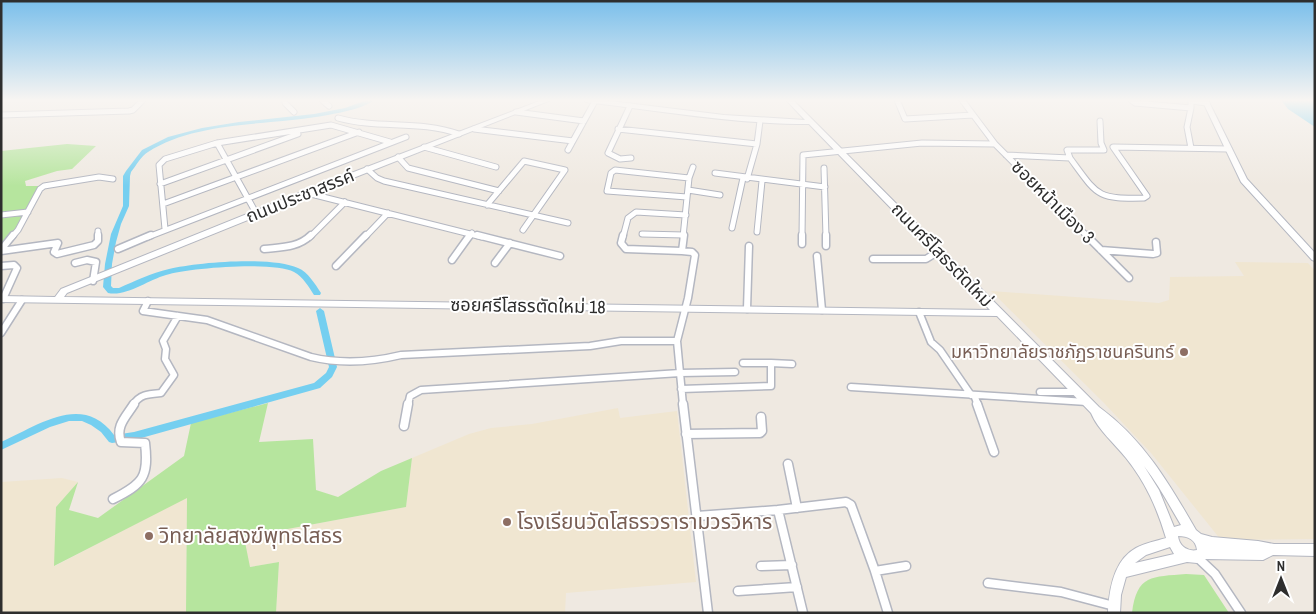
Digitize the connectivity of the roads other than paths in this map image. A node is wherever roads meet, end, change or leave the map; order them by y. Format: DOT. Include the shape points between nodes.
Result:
graph roads {
  1 [pos="316,129"];
  2 [pos="346,129"];
  3 [pos="445,129"];
  4 [pos="474,129"];
  5 [pos="580,129"];
  6 [pos="618,129"];
  7 [pos="759,129"];
  8 [pos="817,129"];
  9 [pos="983,129"];
  10 [pos="1101,129"];
  11 [pos="1187,129"];
  12 [pos="1219,129"];
  13 [pos="311,130"];
  14 [pos="360,132"];
  15 [pos="459,134"];
  16 [pos="406,137"];
  17 [pos="573,141"];
  18 [pos="390,142"];
  19 [pos="217,143"];
  20 [pos="757,144"];
  21 [pos="995,144"];
  22 [pos="1113,146"];
  23 [pos="424,147"];
  24 [pos="1103,147"];
  25 [pos="1191,148"];
  26 [pos="1229,149"];
  27 [pos="568,150"];
  28 [pos="842,152"];
  29 [pos="1006,155"];
  30 [pos="398,157"];
  31 [pos="631,158"];
  32 [pos="1070,158"];
  33 [pos="227,160"];
  34 [pos="496,167"];
  35 [pos="693,167"];
  36 [pos="824,168"];
  37 [pos="367,169"];
  38 [pos="715,173"];
  39 [pos="237,178"];
  40 [pos="689,178"];
  41 [pos="745,178"];
  42 [pos="113,179"];
  43 [pos="762,181"];
  44 [pos="160,184"];
  45 [pos="802,185"];
  46 [pos="825,188"];
  47 [pos="688,190"];
  48 [pos="499,192"];
  49 [pos="307,193"];
  50 [pos="720,195"];
  51 [pos="248,196"];
  52 [pos="687,197"];
  53 [pos="345,202"];
  54 [pos="163,204"];
  55 [pos="487,206"];
  56 [pos="28,212"];
  57 [pos="256,213"];
  58 [pos="388,213"];
  59 [pos="1,215"];
  60 [pos="534,215"];
  61 [pos="686,216"];
  62 [pos="568,223"];
  63 [pos="732,228"];
  64 [pos="165,229"];
  65 [pos="523,230"];
  66 [pos="98,231"];
  67 [pos="757,232"];
  68 [pos="472,233"];
  69 [pos="642,234"];
  70 [pos="684,236"];
  71 [pos="1156,242"];
  72 [pos="510,243"];
  73 [pos="802,244"];
  74 [pos="749,246"];
  75 [pos="826,246"];
  76 [pos="118,249"];
  77 [pos="264,250"];
  78 [pos="1101,250"];
  79 [pos="1,251"];
  80 [pos="682,251"];
  81 [pos="939,251"];
  82 [pos="560,256"];
  83 [pos="817,256"];
  84 [pos="1315,258"];
  85 [pos="873,259"];
  86 [pos="452,260"];
  87 [pos="75,263"];
  88 [pos="495,263"];
  89 [pos="1,266"];
  90 [pos="336,266"];
  91 [pos="1129,278"];
  92 [pos="96,280"];
  93 [pos="2,300"];
  94 [pos="22,300"];
  95 [pos="58,300"];
  96 [pos="148,301"];
  97 [pos="685,308"];
  98 [pos="747,309"];
  99 [pos="822,310"];
  100 [pos="919,312"];
  101 [pos="999,313"];
  102 [pos="178,316"];
  103 [pos="4,325"];
  104 [pos="1,333"];
  105 [pos="677,341"];
  106 [pos="743,364"];
  107 [pos="771,364"];
  108 [pos="792,364"];
  109 [pos="735,372"];
  110 [pos="680,373"];
  111 [pos="851,387"];
  112 [pos="681,389"];
  113 [pos="1040,392"];
  114 [pos="1078,392"];
  115 [pos="973,395"];
  116 [pos="1087,402"];
  117 [pos="1095,410"];
  118 [pos="761,417"];
  119 [pos="404,426"];
  120 [pos="686,434"];
  121 [pos="994,452"];
  122 [pos="788,464"];
  123 [pos="113,499"];
  124 [pos="797,508"];
  125 [pos="778,510"];
  126 [pos="697,516"];
  127 [pos="1195,536"];
  128 [pos="1172,539"];
  129 [pos="1274,550"];
  130 [pos="1315,550"];
  131 [pos="1196,555"];
  132 [pos="792,565"];
  133 [pos="761,566"];
  134 [pos="906,566"];
  135 [pos="874,571"];
  136 [pos="1122,572"];
  137 [pos="988,583"];
  138 [pos="797,587"];
  139 [pos="738,591"];
  140 [pos="1114,609"];
  141 [pos="708,613"];
  142 [pos="803,613"];
  143 [pos="888,613"];
  144 [pos="1241,613"];
  1 -- 13 [label="street"];
  2 -- 14 [label="street"];
  3 -- 15 [label="street"];
  4 -- 15 [label="street, ถนนประชาสรรค์"];
  4 -- 17 [label="street"];
  5 -- 17 [label="street"];
  6 -- 20 [label="street"];
  6 -- 31 [label="street" via="608,153 625,160"];
  7 -- 20 [label="street"];
  8 -- 28 [label="street, ถนนศรีโสธรตัดใหม่"];
  9 -- 21 [label="street, ซอยหน้าเมือง 3"];
  10 -- 24 [label="street"];
  11 -- 25 [label="street"];
  12 -- 26 [label="street"];
  13 -- 19 [label="street"];
  13 -- 33 [label="street"];
  14 -- 18 [label="street"];
  14 -- 39 [label="street"];
  15 -- 23 [label="street, ถนนประชาสรรค์"];
  16 -- 18 [label="street"];
  17 -- 27 [label="street"];
  18 -- 51 [label="street"];
  19 -- 33 [label="street"];
  19 -- 44 [label="street" via="165,159 159,165"];
  20 -- 41 [label="street"];
  21 -- 28 [label="street" via="922,143"];
  21 -- 29 [label="street, ซอยหน้าเมือง 3"];
  22 -- 24 [label="street"];
  22 -- 25 [label="street"];
  22 -- 32 [label="street" via="1147,198 1105,196 1082,175"];
  23 -- 30 [label="street, ถนนประชาสรรค์"];
  23 -- 34 [label="street"];
  24 -- 32 [label="street" via="1103,150 1067,150"];
  25 -- 26 [label="street"];
  26 -- 84 [label="street" via="1244,180"];
  28 -- 45 [label="street" via="803,155"];
  28 -- 81 [label="street, ถนนศรีโสธรตัดใหม่"];
  29 -- 32 [label="street"];
  29 -- 78 [label="street, ซอยหน้าเมือง 3"];
  30 -- 37 [label="street, ถนนประชาสรรค์"];
  30 -- 48 [label="street" via="408,168"];
  33 -- 39 [label="street"];
  33 -- 44 [label="street"];
  35 -- 40 [label="street"];
  36 -- 46 [label="street"];
  37 -- 49 [label="street, ถนนประชาสรรค์"];
  37 -- 55 [label="street" via="380,180"];
  38 -- 41 [label="street"];
  39 -- 51 [label="street"];
  39 -- 54 [label="street"];
  40 -- 47 [label="street"];
  40 -- 52 [label="street" via="618,170 611,173 607,191"];
  41 -- 43 [label="street"];
  41 -- 63 [label="street"];
  42 -- 56 [label="street" via="98,177 44,186"];
  43 -- 45 [label="street"];
  43 -- 67 [label="street"];
  44 -- 54 [label="street"];
  45 -- 46 [label="street"];
  45 -- 73 [label="street"];
  46 -- 75 [label="street"];
  47 -- 50 [label="street"];
  47 -- 52 [label="street"];
  48 -- 55 [label="street"];
  48 -- 60 [label="street" via="524,161 564,169"];
  49 -- 53 [label="street"];
  49 -- 57 [label="street, ถนนประชาสรรค์"];
  51 -- 57 [label="street"];
  51 -- 64 [label="street"];
  52 -- 61 [label="street"];
  53 -- 58 [label="street"];
  53 -- 77 [label="street" via="304,242"];
  54 -- 64 [label="street"];
  55 -- 60 [label="street"];
  56 -- 59 [label="street"];
  56 -- 79 [label="street"];
  57 -- 92 [label="street, ถนนประชาสรรค์"];
  58 -- 68 [label="street"];
  58 -- 90 [label="street"];
  60 -- 62 [label="street"];
  60 -- 65 [label="street"];
  61 -- 70 [label="street"];
  61 -- 80 [label="street" via="636,212 628,218 621,243 626,250"];
  64 -- 76 [label="street"];
  66 -- 79 [label="street" via="98,241 94,245 57,254 54,252 58,243"];
  68 -- 72 [label="street"];
  68 -- 86 [label="street"];
  69 -- 70 [label="street"];
  70 -- 80 [label="street"];
  71 -- 78 [label="street" via="1156,253 1153,254"];
  72 -- 82 [label="street"];
  72 -- 88 [label="street"];
  74 -- 98 [label="street"];
  78 -- 91 [label="street, ซอยหน้าเมือง 3"];
  80 -- 97 [label="street" via="695,255"];
  81 -- 85 [label="street" via="926,259"];
  81 -- 101 [label="street, ถนนศรีโสธรตัดใหม่"];
  83 -- 99 [label="street"];
  87 -- 92 [label="street" via="96,262"];
  89 -- 93 [label="street" via="14,265 17,268"];
  92 -- 95 [label="street, ถนนประชาสรรค์" via="64,291"];
  93 -- 94 [label="street, ซอยศรีโสธรตัดใหม่ 18"];
  94 -- 95 [label="street, ซอยศรีโสธรตัดใหม่ 18"];
  94 -- 103 [label="street"];
  95 -- 96 [label="street, ซอยศรีโสธรตัดใหม่ 18"];
  96 -- 97 [label="street, ซอยศรีโสธรตัดใหม่ 18"];
  96 -- 102 [label="street" via="143,311"];
  97 -- 98 [label="street, ซอยศรีโสธรตัดใหม่ 18"];
  97 -- 105 [label="street"];
  98 -- 99 [label="street, ซอยศรีโสธรตัดใหม่ 18"];
  99 -- 100 [label="street, ซอยศรีโสธรตัดใหม่ 18"];
  100 -- 101 [label="street, ซอยศรีโสธรตัดใหม่ 18"];
  100 -- 115 [label="street" via="931,342"];
  101 -- 114 [label="street, ถนนศรีโสธรตัดใหม่"];
  102 -- 105 [label="street" via="224,325 328,361 590,346 621,341"];
  102 -- 123 [label="street" via="163,341 165,359 174,375 161,393 138,398 120,426 122,443 145,443 148,465 145,477 138,486"];
  103 -- 104 [label="street"];
  105 -- 110 [label="street"];
  106 -- 107 [label="street"];
  107 -- 108 [label="street"];
  107 -- 112 [label="street" via="772,384 768,387"];
  109 -- 110 [label="street"];
  110 -- 112 [label="street"];
  110 -- 119 [label="street" via="421,390 410,396"];
  111 -- 115 [label="street"];
  112 -- 120 [label="street"];
  113 -- 114 [label="street"];
  114 -- 116 [label="street, ถนนศรีโสธรตัดใหม่"];
  115 -- 116 [label="street"];
  115 -- 121 [label="street"];
  116 -- 117 [label="street, ถนนศรีโสธรตัดใหม่"];
  117 -- 127 [label="street, ถนนศรีโสธรตัดใหม่" via="1106,417 1146,460"];
  117 -- 128 [label="street, ถนนศรีโสธรตัดใหม่" via="1147,480 1161,505"];
  118 -- 120 [label="street" via="760,432"];
  120 -- 126 [label="street"];
  122 -- 124 [label="street"];
  124 -- 125 [label="street"];
  124 -- 135 [label="street" via="842,502 851,505"];
  125 -- 126 [label="street"];
  125 -- 132 [label="street"];
  126 -- 141 [label="street"];
  127 -- 128 [label="street" via="1180,530"];
  127 -- 129 [label="street" via="1212,542"];
  127 -- 131 [label="street, ถนนศรีโสธรตัดใหม่" via="1202,544"];
  128 -- 131 [label="street" via="1178,549"];
  128 -- 136 [label="street" via="1131,558"];
  129 -- 130 [label="street"];
  129 -- 131 [label="street" via="1263,554"];
  131 -- 136 [label="street"];
  131 -- 144 [label="street" via="1215,574"];
  132 -- 133 [label="street"];
  132 -- 138 [label="street"];
  134 -- 135 [label="street"];
  135 -- 143 [label="street"];
  136 -- 140 [label="main road" via="1113,600"];
  137 -- 140 [label="street" via="1062,592"];
  138 -- 139 [label="street"];
  138 -- 142 [label="street"];
}
